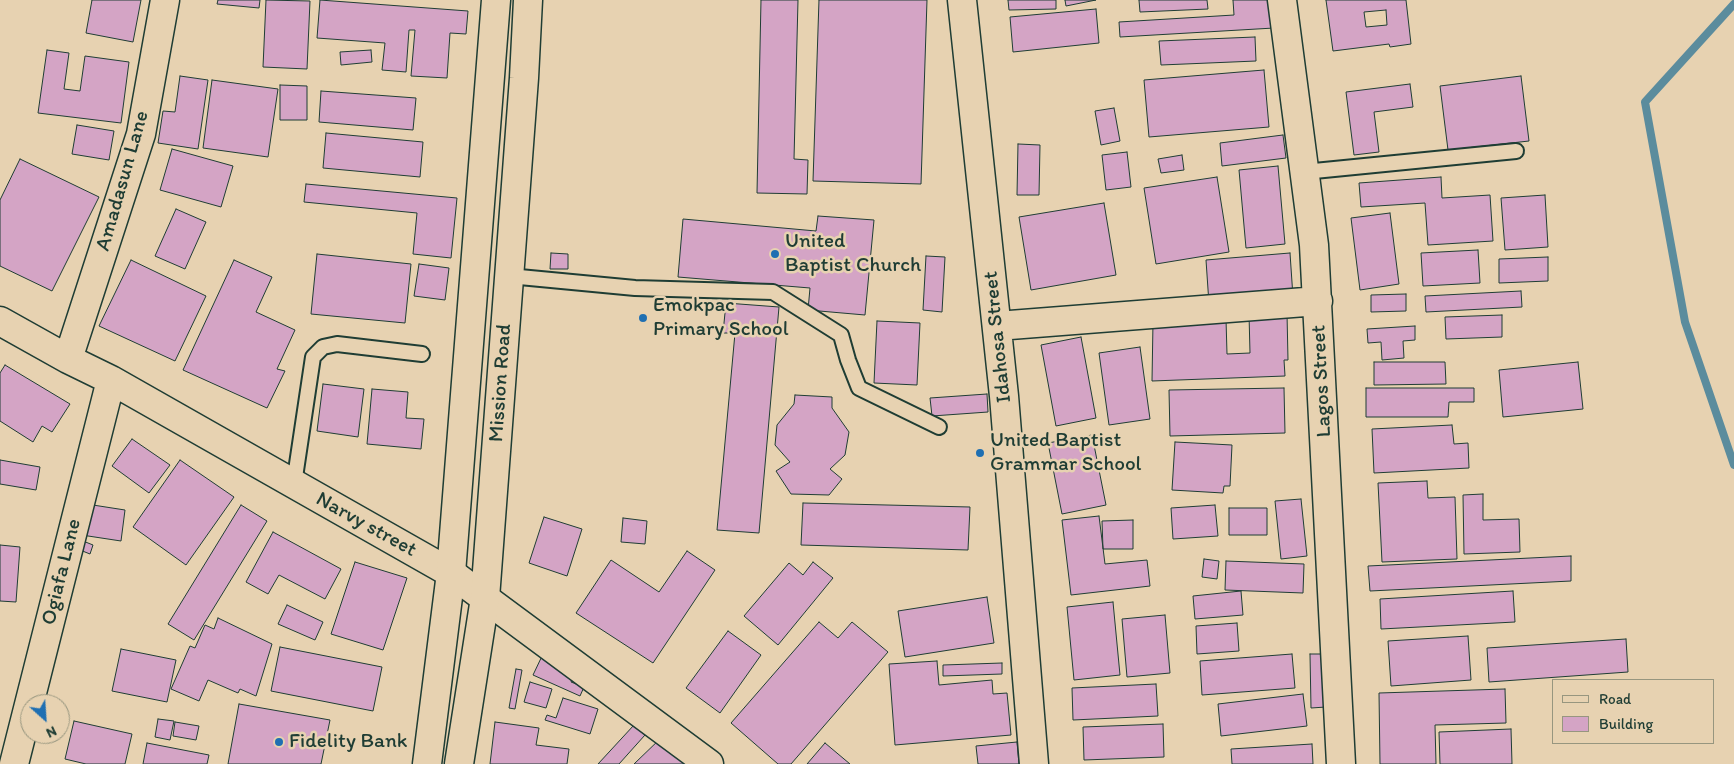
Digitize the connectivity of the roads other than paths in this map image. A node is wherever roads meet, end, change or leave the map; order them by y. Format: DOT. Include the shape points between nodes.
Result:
graph roads {
  1 [pos="166,0"];
  2 [pos="496,0"];
  3 [pos="528,0"];
  4 [pos="962,0"];
  5 [pos="1282,0"];
  6 [pos="1516,151"];
  7 [pos="1304,172"];
  8 [pos="509,276"];
  9 [pos="1318,301"];
  10 [pos="0,321"];
  11 [pos="997,326"];
  12 [pos="422,354"];
  13 [pos="68,359"];
  14 [pos="110,380"];
  15 [pos="939,427"];
  16 [pos="294,484"];
  17 [pos="451,573"];
  18 [pos="485,598"];
  19 [pos="14,764"];
  20 [pos="427,764"];
  21 [pos="459,764"];
  22 [pos="709,764"];
  23 [pos="1034,764"];
  24 [pos="1341,764"];
  1 -- 13 [label="street, Amadasun Lane" via="141,134"];
  2 -- 17 [label="street, Mission Road"];
  3 -- 8 [label="street, Mission Road"];
  4 -- 11 [label="street, Idahosa Street"];
  5 -- 7 [label="street, Lagos Street"];
  6 -- 7 [label="lane"];
  7 -- 9 [label="street, Lagos Street"];
  8 -- 15 [label="lane" via="635,288 773,292 841,335 859,388"];
  8 -- 18 [label="street, Mission Road"];
  9 -- 11 [label="street"];
  9 -- 24 [label="street, Lagos Street"];
  10 -- 13 [label="street, Narvy street"];
  11 -- 23 [label="street, Idahosa Street"];
  12 -- 16 [label="lane" via="337,344 323,347 313,357"];
  13 -- 14 [label="street, Narvy street"];
  14 -- 16 [label="street, Narvy street"];
  14 -- 19 [label="street, Ogiafa Lane"];
  16 -- 17 [label="street, Narvy street"];
  17 -- 18 [label="street, Narvy street"];
  17 -- 20 [label="street, Mission Road"];
  18 -- 21 [label="street, Mission Road"];
  18 -- 22 [label="street, Narvy street"];
}
